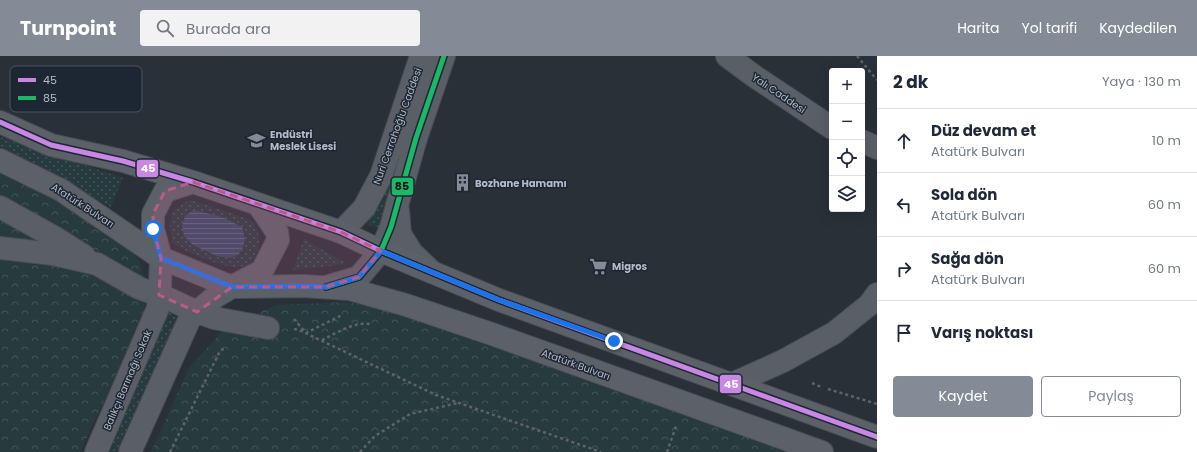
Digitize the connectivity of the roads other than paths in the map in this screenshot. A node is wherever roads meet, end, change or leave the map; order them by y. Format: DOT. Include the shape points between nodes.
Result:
graph roads {
  1 [pos="421,56"];
  2 [pos="444,56"];
  3 [pos="727,56"];
  4 [pos="0,122"];
  5 [pos="829,126"];
  6 [pos="865,142"];
  7 [pos="877,148"];
  8 [pos="0,160"];
  9 [pos="193,182"];
  10 [pos="258,204"];
  11 [pos="398,204"];
  12 [pos="0,207"];
  13 [pos="341,232"];
  14 [pos="0,248"];
  15 [pos="381,251"];
  16 [pos="161,258"];
  17 [pos="97,264"];
  18 [pos="432,272"];
  19 [pos="232,287"];
  20 [pos="326,287"];
  21 [pos="877,294"];
  22 [pos="158,302"];
  23 [pos="194,315"];
  24 [pos="268,328"];
  25 [pos="732,384"];
  26 [pos="877,437"];
  27 [pos="96,452"];
  28 [pos="130,452"];
  29 [pos="822,452"];
  1 -- 13 [label="street, Nuri Cerrahoğlu Caddesi" via="381,176 364,208"];
  2 -- 11 [label="street, Nuri Cerrahoğlu Caddesi" via="416,138"];
  3 -- 5 [label="street, Yalı Caddesi"];
  4 -- 9 [label="main road" via="51,145 123,161"];
  6 -- 7 [label="street"];
  8 -- 16 [label="main road, Atatürk Bulvarı" via="61,190"];
  9 -- 10 [label="main road"];
  9 -- 16 [label="main road" via="165,191 154,214 153,229"];
  10 -- 13 [label="main road"];
  10 -- 19 [label="main road" via="277,232 278,240 262,271"];
  11 -- 15 [label="street, Nuri Cerrahoğlu Caddesi"];
  11 -- 18 [label="street, Nuri Cerrahoğlu Caddesi" via="400,234 412,253"];
  12 -- 17 [label="street"];
  13 -- 15 [label="main road"];
  14 -- 17 [label="street" via="53,254"];
  15 -- 18 [label="main road"];
  15 -- 20 [label="main road, Atatürk Bulvarı" via="359,277"];
  16 -- 19 [label="main road, Atatürk Bulvarı"];
  16 -- 22 [label="street"];
  17 -- 22 [label="street"];
  18 -- 25 [label="main road" via="499,300"];
  19 -- 20 [label="main road, Atatürk Bulvarı"];
  19 -- 23 [label="street" via="215,297"];
  20 -- 29 [label="main road, Atatürk Bulvarı" via="349,289 406,305 500,336"];
  21 -- 25 [label="street" via="870,304 834,333 783,361"];
  22 -- 23 [label="street"];
  22 -- 27 [label="street, Balıkçı Barınağı Sokak"];
  23 -- 24 [label="street"];
  23 -- 28 [label="street"];
  25 -- 26 [label="main road"];
}
